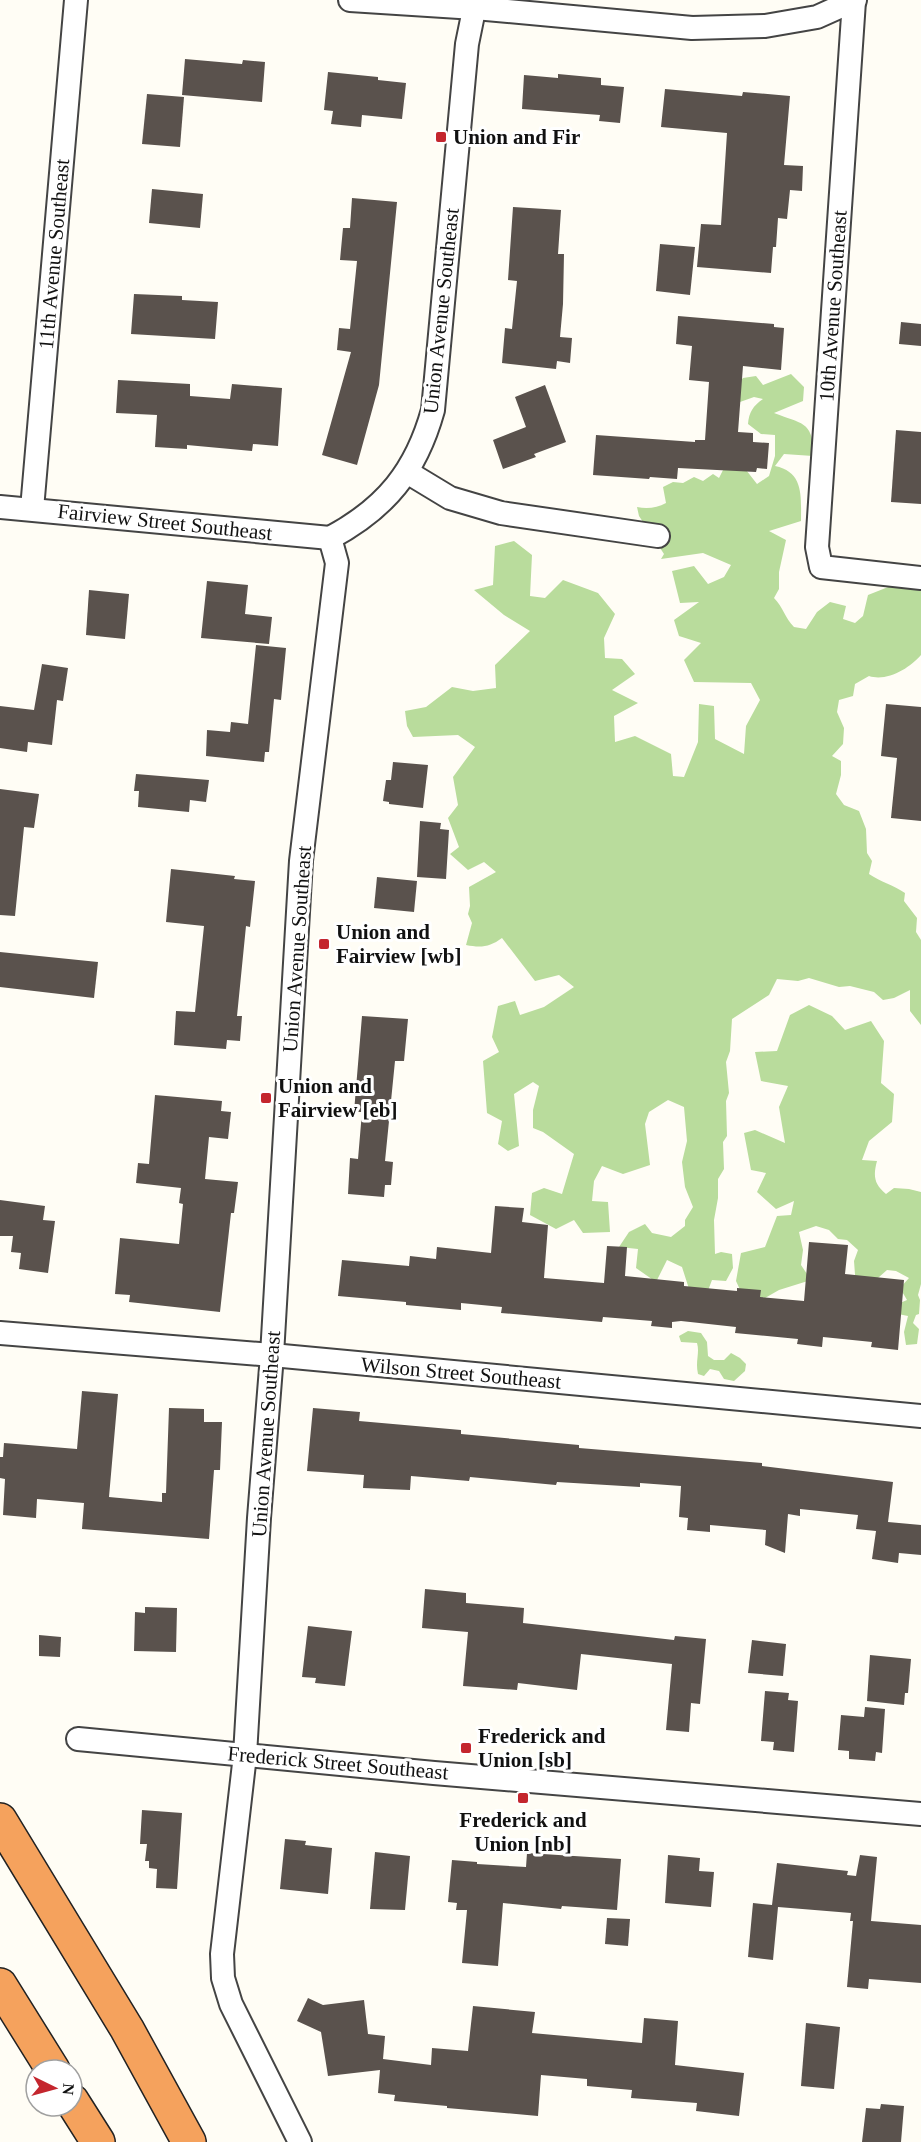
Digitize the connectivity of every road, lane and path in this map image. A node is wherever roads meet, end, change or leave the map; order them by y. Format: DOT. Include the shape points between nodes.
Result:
graph roads {
  1 [pos="76,0"];
  2 [pos="351,0"];
  3 [pos="855,0"];
  4 [pos="476,4"];
  5 [pos="407,472"];
  6 [pos="0,507"];
  7 [pos="32,509"];
  8 [pos="658,536"];
  9 [pos="330,538"];
  10 [pos="921,578"];
  11 [pos="0,1333"];
  12 [pos="272,1355"];
  13 [pos="921,1416"];
  14 [pos="78,1739"];
  15 [pos="245,1755"];
  16 [pos="921,1814"];
  17 [pos="0,1820"];
  18 [pos="0,1985"];
  19 [pos="46,2058"];
  20 [pos="83,2118"];
  21 [pos="98,2142"];
  22 [pos="189,2142"];
  23 [pos="300,2142"];
  1 -- 7 [label="street, 11th Avenue Southeast"];
  2 -- 4 [label="street"];
  3 -- 4 [label="street" via="817,17 765,26 692,28"];
  3 -- 10 [label="street, 10th Avenue Southeast" via="817,546 821,567"];
  4 -- 5 [label="street, Union Avenue Southeast" via="467,44 434,410 419,453"];
  5 -- 8 [label="street" via="450,498 501,513"];
  5 -- 9 [label="street, Union Avenue Southeast" via="394,490 353,526"];
  6 -- 7 [label="street, Fairview Street Southeast"];
  7 -- 9 [label="street, Fairview Street Southeast"];
  9 -- 12 [label="street, Union Avenue Southeast" via="337,563 301,861"];
  11 -- 12 [label="street, Wilson Street Southeast"];
  12 -- 13 [label="street, Wilson Street Southeast"];
  12 -- 15 [label="street, Union Avenue Southeast"];
  14 -- 15 [label="street, Frederick Street Southeast"];
  15 -- 16 [label="street, Frederick Street Southeast"];
  15 -- 23 [label="street, Union Avenue Southeast" via="222,1954 223,1978 231,2004"];
  17 -- 22 [label="highway" via="127,2029"];
  18 -- 19 [label="highway"];
  20 -- 21 [label="highway"];
}
